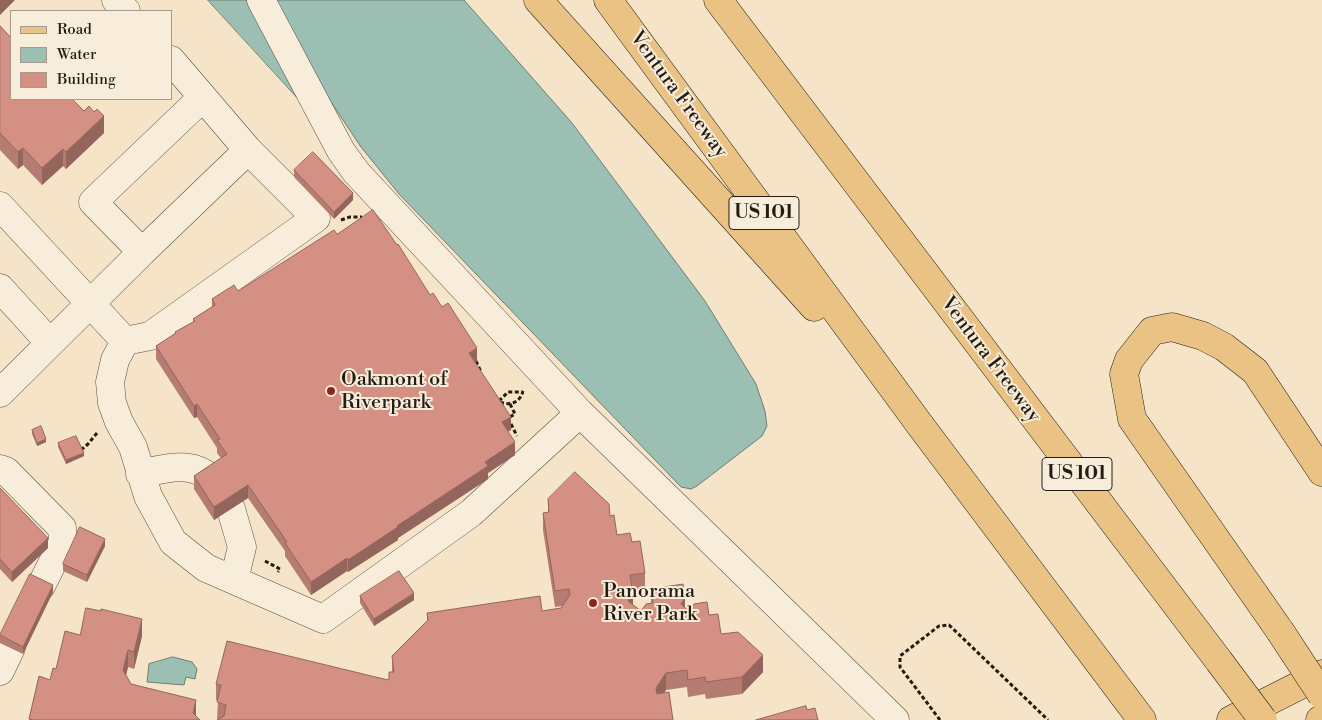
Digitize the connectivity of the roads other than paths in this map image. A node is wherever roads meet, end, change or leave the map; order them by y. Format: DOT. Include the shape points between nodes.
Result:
graph roads {
  1 [pos="116,0"];
  2 [pos="260,0"];
  3 [pos="538,0"];
  4 [pos="608,0"];
  5 [pos="718,0"];
  6 [pos="125,10"];
  7 [pos="172,61"];
  8 [pos="202,98"];
  9 [pos="248,150"];
  10 [pos="0,206"];
  11 [pos="142,252"];
  12 [pos="0,288"];
  13 [pos="91,303"];
  14 [pos="125,341"];
  15 [pos="50,343"];
  16 [pos="4,379"];
  17 [pos="580,413"];
  18 [pos="920,425"];
  19 [pos="0,469"];
  20 [pos="1322,472"];
  21 [pos="140,474"];
  22 [pos="210,478"];
  23 [pos="231,509"];
  24 [pos="234,580"];
  25 [pos="41,586"];
  26 [pos="1322,674"];
  27 [pos="1322,695"];
  28 [pos="1137,712"];
  29 [pos="894,720"];
  30 [pos="1231,720"];
  31 [pos="1263,720"];
  1 -- 6 [label="lane"];
  2 -- 17 [label="lane" via="341,151 356,172"];
  3 -- 18 [label="main road"];
  4 -- 18 [label="main road, Ventura Freeway / US 101"];
  5 -- 31 [label="main road, Ventura Freeway / US 101, bridge"];
  7 -- 8 [label="lane"];
  8 -- 9 [label="lane"];
  8 -- 11 [label="lane" via="93,202"];
  9 -- 11 [label="lane"];
  9 -- 14 [label="lane" via="316,218 150,336"];
  10 -- 13 [label="lane"];
  11 -- 13 [label="lane"];
  12 -- 15 [label="lane"];
  13 -- 14 [label="lane"];
  13 -- 15 [label="lane"];
  14 -- 21 [label="lane" via="115,360 110,382 112,403 133,447"];
  15 -- 16 [label="lane"];
  17 -- 24 [label="lane" via="471,513 323,619"];
  17 -- 29 [label="lane"];
  18 -- 28 [label="main road, Ventura Freeway / US 101"];
  19 -- 25 [label="lane" via="6,471 62,528 63,542"];
  20 -- 27 [label="main road, bridge" via="1255,371 1224,346 1172,327 1152,331 1129,360 1124,374 1132,419"];
  21 -- 22 [label="lane" via="183,467 204,472"];
  21 -- 24 [label="lane" via="173,542 206,568"];
  23 -- 24 [label="lane" via="242,547"];
  26 -- 30 [label="main road"];
}
